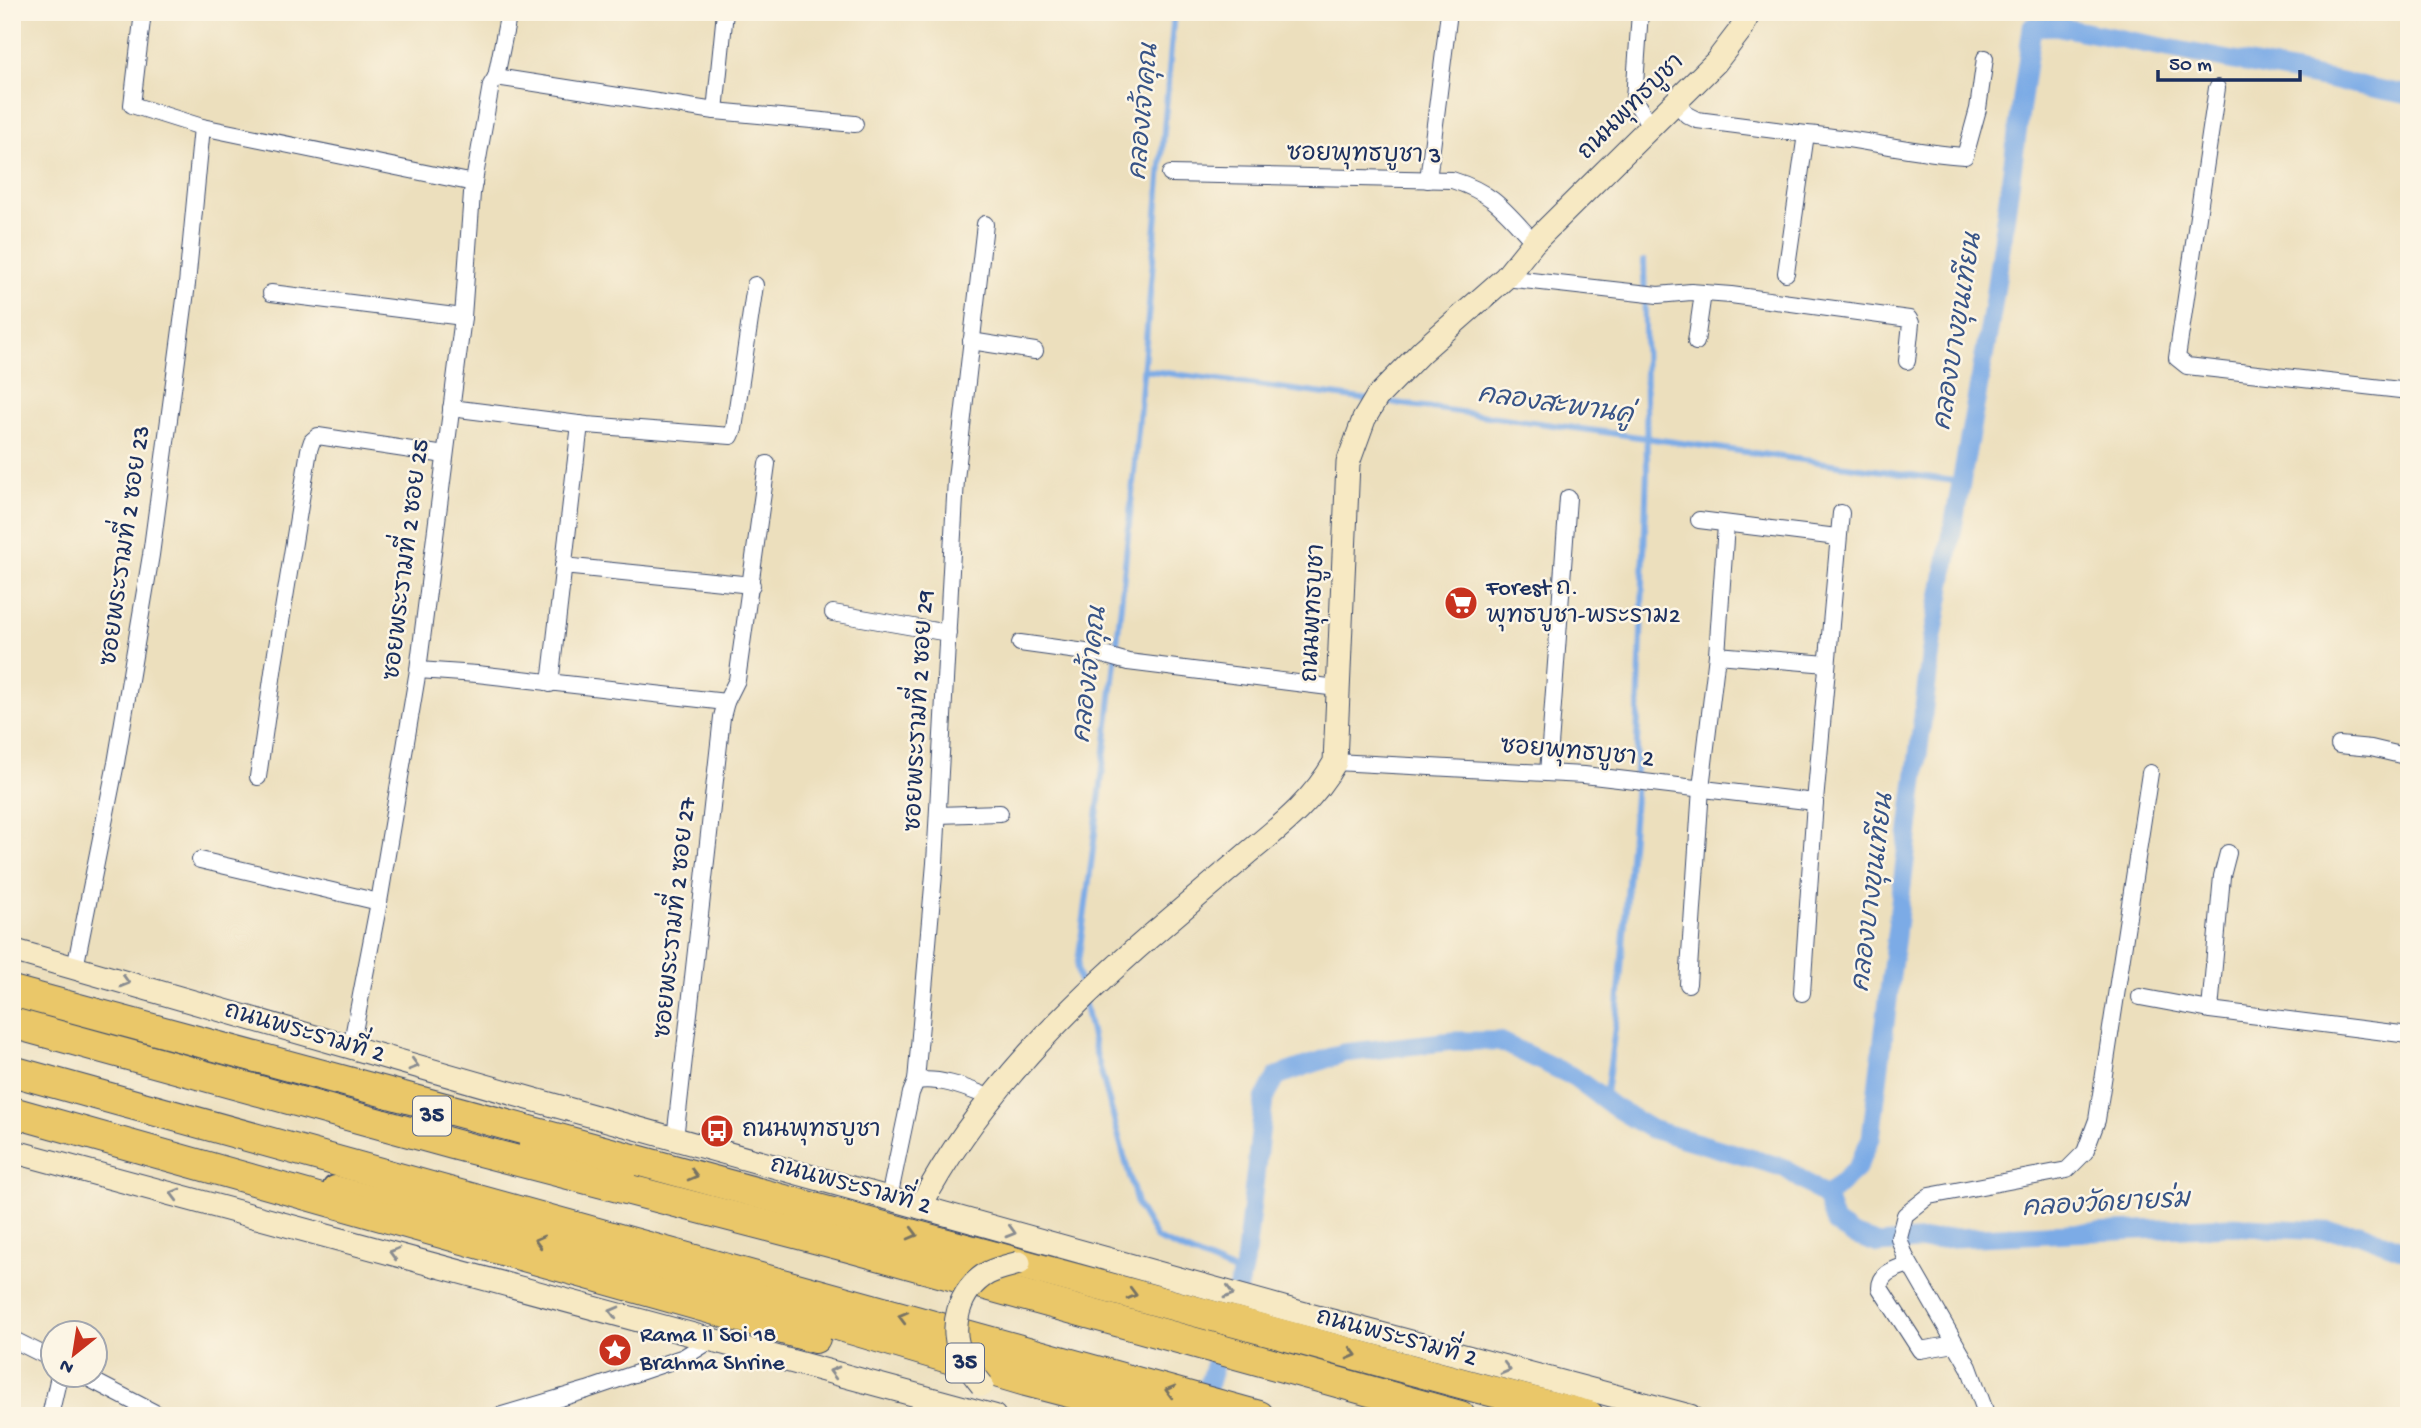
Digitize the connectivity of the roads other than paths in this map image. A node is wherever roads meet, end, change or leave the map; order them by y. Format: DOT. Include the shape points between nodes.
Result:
graph roads {
  1 [pos="143,12"];
  2 [pos="509,12"];
  3 [pos="725,12"];
  4 [pos="1449,12"];
  5 [pos="1640,12"];
  6 [pos="1749,12"];
  7 [pos="1985,58"];
  8 [pos="496,77"];
  9 [pos="2217,88"];
  10 [pos="1676,102"];
  11 [pos="715,111"];
  12 [pos="855,124"];
  13 [pos="202,127"];
  14 [pos="1651,128"];
  15 [pos="1806,134"];
  16 [pos="1170,174"];
  17 [pos="1428,180"];
  18 [pos="474,183"];
  19 [pos="985,224"];
  20 [pos="1534,242"];
  21 [pos="1786,272"];
  22 [pos="1505,278"];
  23 [pos="755,285"];
  24 [pos="271,293"];
  25 [pos="1703,293"];
  26 [pos="463,317"];
  27 [pos="971,341"];
  28 [pos="1696,342"];
  29 [pos="1035,351"];
  30 [pos="1907,362"];
  31 [pos="2409,391"];
  32 [pos="451,408"];
  33 [pos="580,424"];
  34 [pos="445,455"];
  35 [pos="767,464"];
  36 [pos="1568,498"];
  37 [pos="1841,513"];
  38 [pos="1699,520"];
  39 [pos="1726,525"];
  40 [pos="1837,537"];
  41 [pos="562,566"];
  42 [pos="752,585"];
  43 [pos="833,613"];
  44 [pos="948,633"];
  45 [pos="1020,643"];
  46 [pos="1717,654"];
  47 [pos="1827,664"];
  48 [pos="418,670"];
  49 [pos="550,684"];
  50 [pos="1337,688"];
  51 [pos="726,702"];
  52 [pos="2339,745"];
  53 [pos="2409,757"];
  54 [pos="1335,762"];
  55 [pos="1548,773"];
  56 [pos="2150,773"];
  57 [pos="258,776"];
  58 [pos="1701,788"];
  59 [pos="1815,802"];
  60 [pos="1000,813"];
  61 [pos="938,815"];
  62 [pos="2228,853"];
  63 [pos="200,860"];
  64 [pos="379,902"];
  65 [pos="12,950"];
  66 [pos="75,968"];
  67 [pos="1688,985"];
  68 [pos="12,990"];
  69 [pos="1802,993"];
  70 [pos="12,996"];
  71 [pos="2140,997"];
  72 [pos="2210,1010"];
  73 [pos="12,1023"];
  74 [pos="12,1030"];
  75 [pos="2409,1035"];
  76 [pos="351,1047"];
  77 [pos="12,1071"];
  78 [pos="916,1081"];
  79 [pos="12,1086"];
  80 [pos="992,1098"];
  81 [pos="12,1111"];
  82 [pos="676,1139"];
  83 [pos="12,1151"];
  84 [pos="889,1198"];
  85 [pos="919,1207"];
  86 [pos="849,1247"];
  87 [pos="1907,1260"];
  88 [pos="1019,1263"];
  89 [pos="817,1320"];
  90 [pos="12,1339"];
  91 [pos="713,1339"];
  92 [pos="1955,1344"];
  93 [pos="38,1352"];
  94 [pos="982,1385"];
  95 [pos="108,1388"];
  96 [pos="56,1390"];
  97 [pos="1103,1409"];
  98 [pos="50,1416"];
  99 [pos="162,1416"];
  100 [pos="499,1416"];
  101 [pos="994,1416"];
  102 [pos="1161,1416"];
  103 [pos="1259,1416"];
  104 [pos="1410,1416"];
  105 [pos="1460,1416"];
  106 [pos="1589,1416"];
  107 [pos="1690,1416"];
  108 [pos="1987,1416"];
  1 -- 13 [label="street" via="132,105"];
  2 -- 8 [label="street, ซอยพระรามที่ 2 ซอย 25"];
  3 -- 11 [label="street"];
  4 -- 17 [label="street"];
  5 -- 14 [label="street" via="1634,99"];
  6 -- 10 [label="main road, ถนนพุทธบูชา" via="1742,29 1716,62"];
  7 -- 15 [label="street" via="1965,156"];
  8 -- 11 [label="street"];
  8 -- 18 [label="street, ซอยพระรามที่ 2 ซอย 25"];
  9 -- 31 [label="street" via="2177,358 2187,366"];
  10 -- 14 [label="main road, ถนนพุทธบูชา"];
  10 -- 15 [label="street" via="1697,120"];
  11 -- 12 [label="street"];
  13 -- 18 [label="street"];
  13 -- 66 [label="street, ซอยพระรามที่ 2 ซอย 23" via="187,284 151,555"];
  14 -- 20 [label="main road, ถนนพุทธบูชา"];
  15 -- 21 [label="street"];
  16 -- 17 [label="street, ซอยพุทธบูชา 3"];
  17 -- 20 [label="street, ซอยพุทธบูชา 3" via="1452,180 1491,197"];
  18 -- 26 [label="street, ซอยพระรามที่ 2 ซอย 25"];
  19 -- 27 [label="street, ซอยพระรามที่ 2 ซอย 29"];
  20 -- 22 [label="main road, ถนนพุทธบูชา"];
  22 -- 25 [label="street" via="1658,295"];
  22 -- 50 [label="main road, ถนนพุทธบูชา" via="1422,352 1377,397 1364,419 1348,463"];
  23 -- 33 [label="street" via="731,436"];
  24 -- 26 [label="street"];
  25 -- 28 [label="street"];
  25 -- 30 [label="street" via="1909,319"];
  26 -- 32 [label="street, ซอยพระรามที่ 2 ซอย 25"];
  27 -- 29 [label="street"];
  27 -- 44 [label="street, ซอยพระรามที่ 2 ซอย 29" via="956,479"];
  32 -- 33 [label="street"];
  32 -- 34 [label="street, ซอยพระรามที่ 2 ซอย 25"];
  33 -- 41 [label="street"];
  34 -- 48 [label="street, ซอยพระรามที่ 2 ซอย 25"];
  34 -- 57 [label="street" via="318,436 312,441"];
  35 -- 42 [label="street, ซอยพระรามที่ 2 ซอย 27"];
  36 -- 55 [label="street"];
  37 -- 40 [label="street"];
  38 -- 39 [label="street"];
  39 -- 40 [label="street"];
  39 -- 46 [label="street"];
  40 -- 47 [label="street"];
  41 -- 42 [label="street"];
  41 -- 49 [label="street"];
  42 -- 51 [label="street, ซอยพระรามที่ 2 ซอย 27" via="737,680"];
  43 -- 44 [label="street"];
  44 -- 61 [label="street, ซอยพระรามที่ 2 ซอย 29"];
  45 -- 50 [label="street" via="1100,654 1128,663"];
  46 -- 47 [label="street"];
  46 -- 58 [label="street"];
  47 -- 59 [label="street"];
  48 -- 49 [label="street"];
  48 -- 64 [label="street, ซอยพระรามที่ 2 ซอย 25"];
  49 -- 51 [label="street"];
  50 -- 54 [label="main road, ถนนพุทธบูชา"];
  51 -- 82 [label="street, ซอยพระรามที่ 2 ซอย 27"];
  52 -- 53 [label="street"];
  54 -- 55 [label="street, ซอยพุทธบูชา 2"];
  54 -- 80 [label="main road" via="1301,809 1103,979 1024,1058"];
  55 -- 58 [label="street, ซอยพุทธบูชา 2"];
  56 -- 87 [label="street" via="2096,1120 2085,1152 2067,1170 1929,1196 1905,1215 1899,1238"];
  58 -- 59 [label="street, ซอยพุทธบูชา 2"];
  58 -- 67 [label="street"];
  59 -- 69 [label="street"];
  60 -- 61 [label="street"];
  61 -- 78 [label="street, ซอยพระรามที่ 2 ซอย 29"];
  62 -- 72 [label="street"];
  63 -- 64 [label="street"];
  64 -- 76 [label="street, ซอยพระรามที่ 2 ซอย 25"];
  65 -- 66 [label="main road, ถนนพระรามที่ 2 / 35"];
  66 -- 76 [label="main road, ถนนพระรามที่ 2 / 35, one-way"];
  68 -- 88 [label="highway, one-way"];
  70 -- 86 [label="main road, ถนนพระรามที่ 2 / 35" via="448,1120"];
  71 -- 72 [label="street"];
  72 -- 75 [label="street"];
  73 -- 86 [label="highway"];
  74 -- 104 [label="highway"];
  76 -- 82 [label="main road, ถนนพระรามที่ 2 / 35, one-way"];
  103 -- 77 [label="highway, one-way"];
  78 -- 80 [label="street" via="960,1086"];
  78 -- 84 [label="street, ซอยพระรามที่ 2 ซอย 29"];
  79 -- 89 [label="highway" via="526,1215"];
  80 -- 85 [label="main road" via="949,1154"];
  89 -- 81 [label="main road, 35, one-way" via="419,1209"];
  81 -- 94 [label="highway"];
  82 -- 84 [label="main road, ถนนพระรามที่ 2 / 35"];
  91 -- 83 [label="main road, 35, one-way"];
  84 -- 85 [label="main road, ถนนพระรามที่ 2 / 35"];
  85 -- 107 [label="main road, ถนนพระรามที่ 2 / 35, one-way"];
  86 -- 105 [label="highway, ถนนพระรามที่ 2 / 35"];
  87 -- 92 [label="street"];
  87 -- 92 [label="street" via="1884,1274 1880,1289 1920,1350"];
  88 -- 94 [label="main road, bridge" via="980,1279 958,1311 958,1347"];
  88 -- 106 [label="highway, one-way"];
  89 -- 97 [label="highway, 35" via="1026,1381"];
  90 -- 93 [label="street"];
  91 -- 100 [label="street" via="684,1357"];
  101 -- 91 [label="main road, 35, one-way"];
  92 -- 108 [label="street"];
  94 -- 97 [label="highway"];
  95 -- 99 [label="street"];
  96 -- 98 [label="street"];
  97 -- 102 [label="highway, 35"];
}
